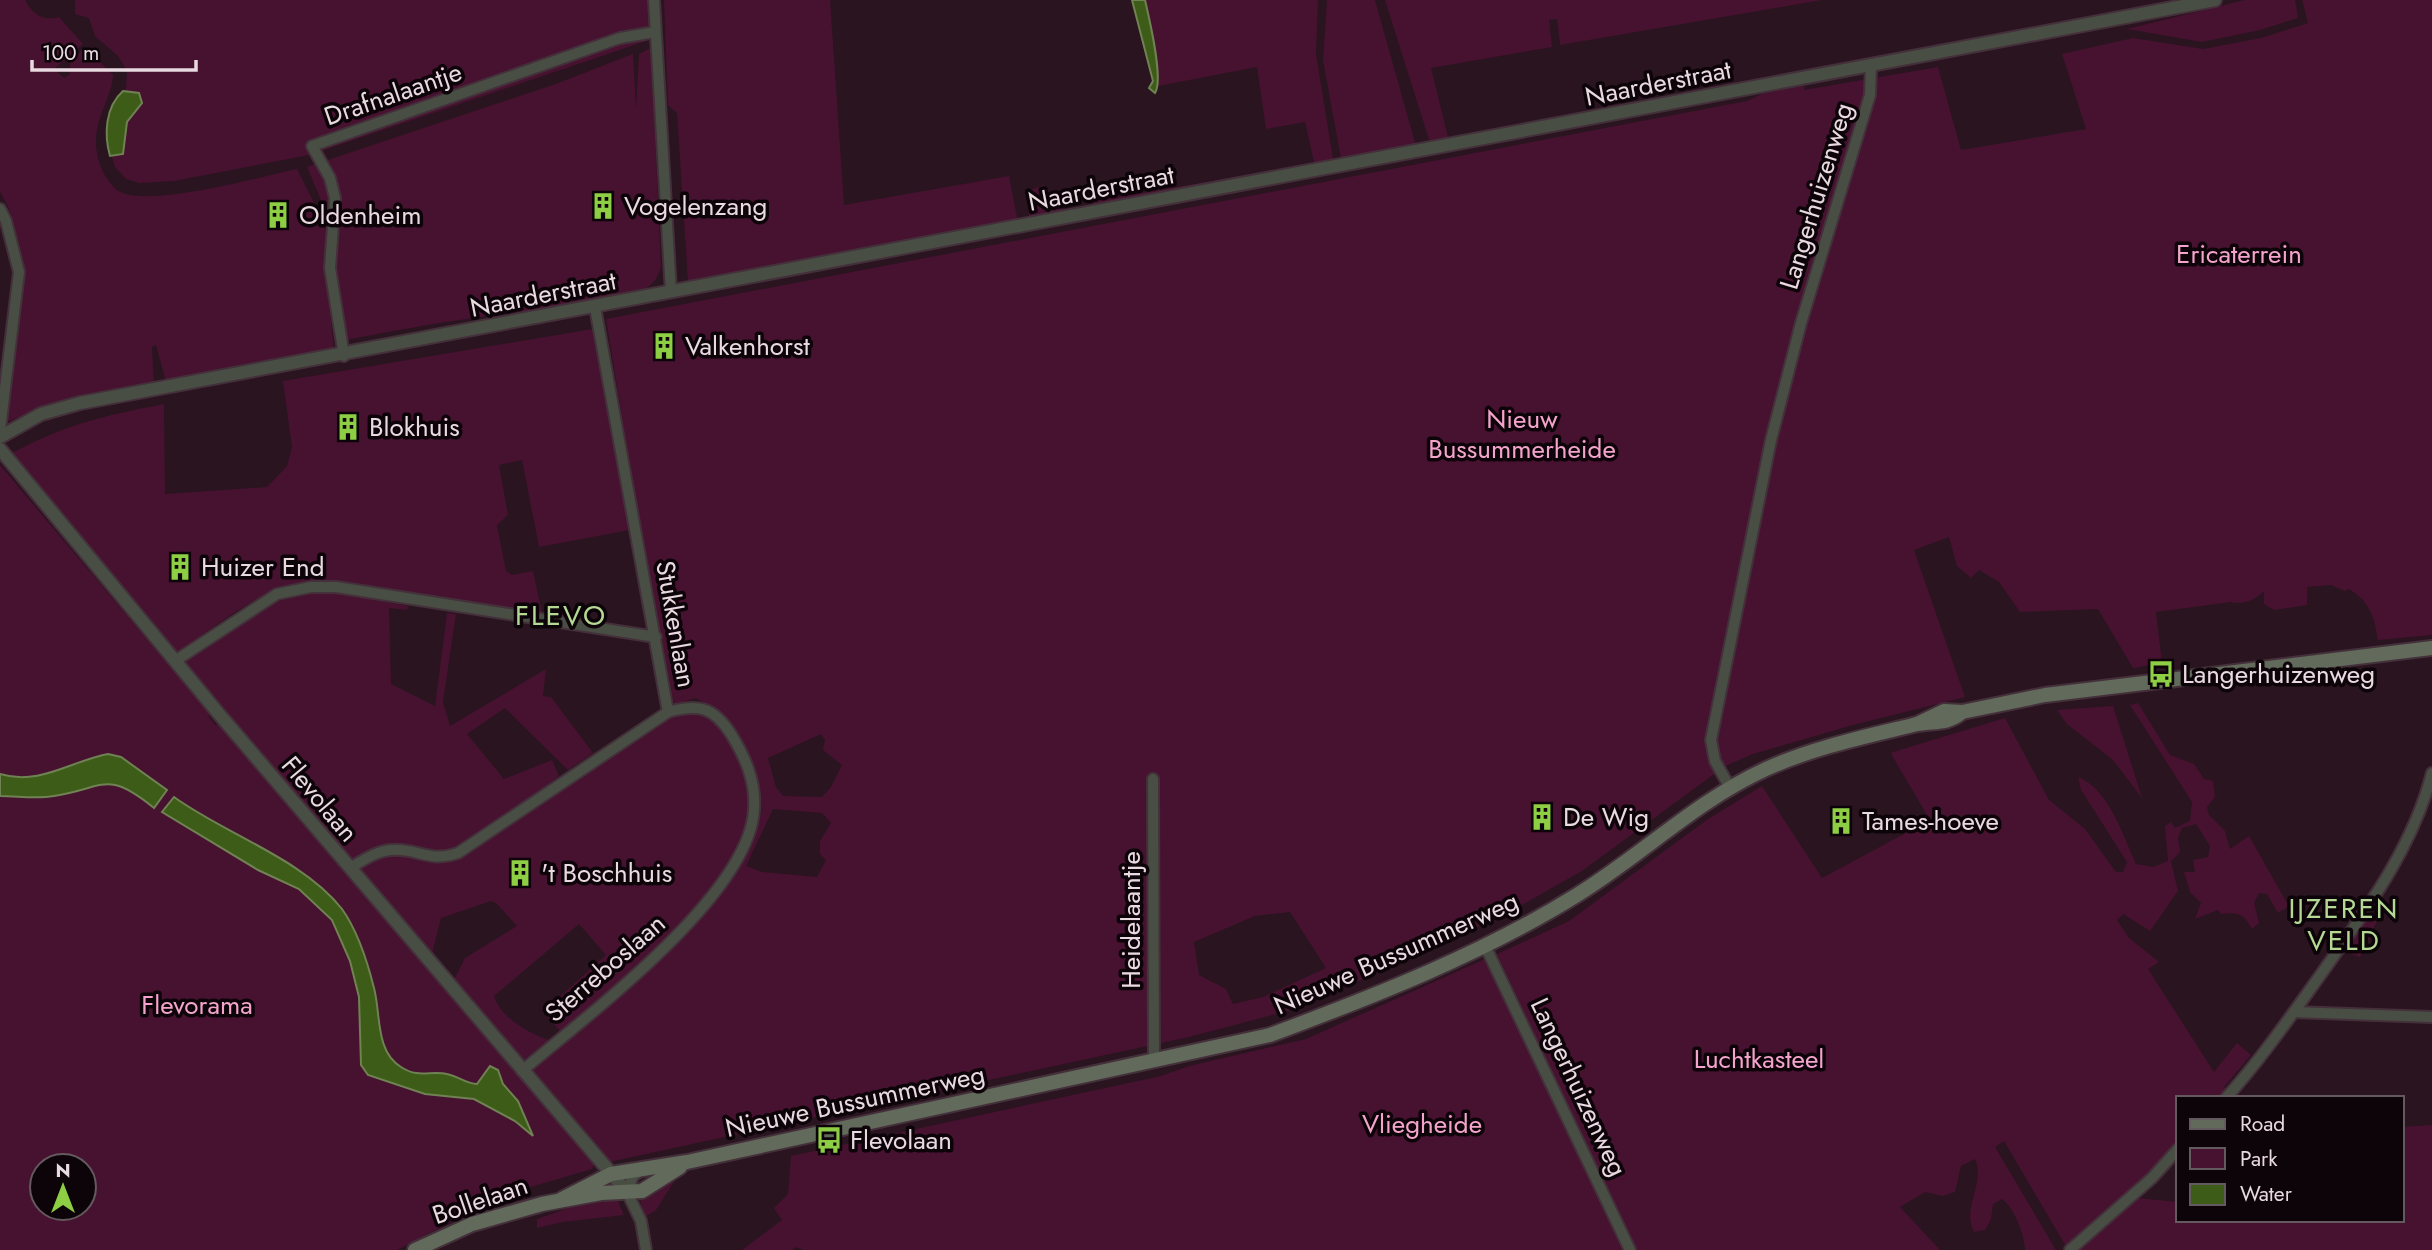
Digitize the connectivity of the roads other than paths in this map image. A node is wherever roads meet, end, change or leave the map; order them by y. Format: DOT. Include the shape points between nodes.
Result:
graph roads {
  1 [pos="654,0"];
  2 [pos="2215,0"];
  3 [pos="656,32"];
  4 [pos="1871,66"];
  5 [pos="0,209"];
  6 [pos="671,292"];
  7 [pos="595,307"];
  8 [pos="344,356"];
  9 [pos="0,430"];
  10 [pos="0,437"];
  11 [pos="0,449"];
  12 [pos="656,637"];
  13 [pos="2432,648"];
  14 [pos="175,662"];
  15 [pos="668,712"];
  16 [pos="2432,774"];
  17 [pos="1153,779"];
  18 [pos="1729,786"];
  19 [pos="350,869"];
  20 [pos="1482,946"];
  21 [pos="2294,1012"];
  22 [pos="2432,1017"];
  23 [pos="1154,1062"];
  24 [pos="522,1071"];
  25 [pos="2228,1096"];
  26 [pos="2176,1151"];
  27 [pos="687,1162"];
  28 [pos="640,1171"];
  29 [pos="611,1174"];
  30 [pos="627,1192"];
  31 [pos="601,1193"];
  32 [pos="562,1199"];
  33 [pos="415,1250"];
  34 [pos="646,1250"];
  35 [pos="1630,1250"];
  36 [pos="2070,1250"];
  1 -- 3 [label="street"];
  2 -- 4 [label="street, Naarderstraat"];
  3 -- 6 [label="street"];
  3 -- 8 [label="street, Drafnalaantje" via="589,49 312,146 330,177 335,198 330,268"];
  4 -- 6 [label="street, Naarderstraat"];
  4 -- 18 [label="street, Langerhuizenweg" via="1870,96 1801,323 1771,440 1720,693 1711,740 1715,761"];
  5 -- 9 [label="street" via="19,272"];
  6 -- 7 [label="street, Naarderstraat"];
  7 -- 8 [label="street, Naarderstraat"];
  7 -- 12 [label="street, Stukkenlaan"];
  8 -- 10 [label="street, Naarderstraat" via="80,403 41,414"];
  11 -- 14 [label="street, Flevolaan"];
  12 -- 14 [label="street" via="336,587 311,587 277,594"];
  12 -- 15 [label="street, Stukkenlaan"];
  13 -- 18 [label="main road, Nieuwe Bussummerweg" via="2045,695 1962,712 1944,722 1918,724 1779,763"];
  14 -- 19 [label="street, Flevolaan"];
  15 -- 19 [label="street, Stukkenlaan" via="458,853 441,859 390,850"];
  15 -- 24 [label="street, Sterreboslaan" via="692,706 706,709 724,724 746,758 754,791 750,831 734,866 697,916"];
  16 -- 21 [label="street" via="2402,850 2375,897"];
  17 -- 23 [label="street, Heidelaantje"];
  18 -- 20 [label="main road, Nieuwe Bussummerweg" via="1580,893"];
  19 -- 24 [label="street, Flevolaan"];
  20 -- 23 [label="main road, Nieuwe Bussummerweg" via="1270,1035"];
  20 -- 35 [label="street, Langerhuizenweg" via="1557,1090"];
  21 -- 22 [label="street"];
  21 -- 25 [label="street"];
  23 -- 27 [label="main road, Nieuwe Bussummerweg"];
  24 -- 29 [label="street, Flevolaan"];
  26 -- 36 [label="street"];
  27 -- 28 [label="main road, Nieuwe Bussummerweg"];
  27 -- 30 [label="main road, Nieuwe Bussummerweg" via="642,1191"];
  28 -- 29 [label="main road, Nieuwe Bussummerweg"];
  28 -- 30 [label="street"];
  29 -- 30 [label="street, Flevolaan"];
  29 -- 31 [label="street"];
  29 -- 32 [label="main road, Bollelaan"];
  30 -- 31 [label="main road, Bollelaan"];
  30 -- 34 [label="street, Flevolaan" via="641,1221"];
  31 -- 32 [label="main road, Bollelaan"];
  32 -- 33 [label="main road, Bollelaan" via="472,1224"];
}
